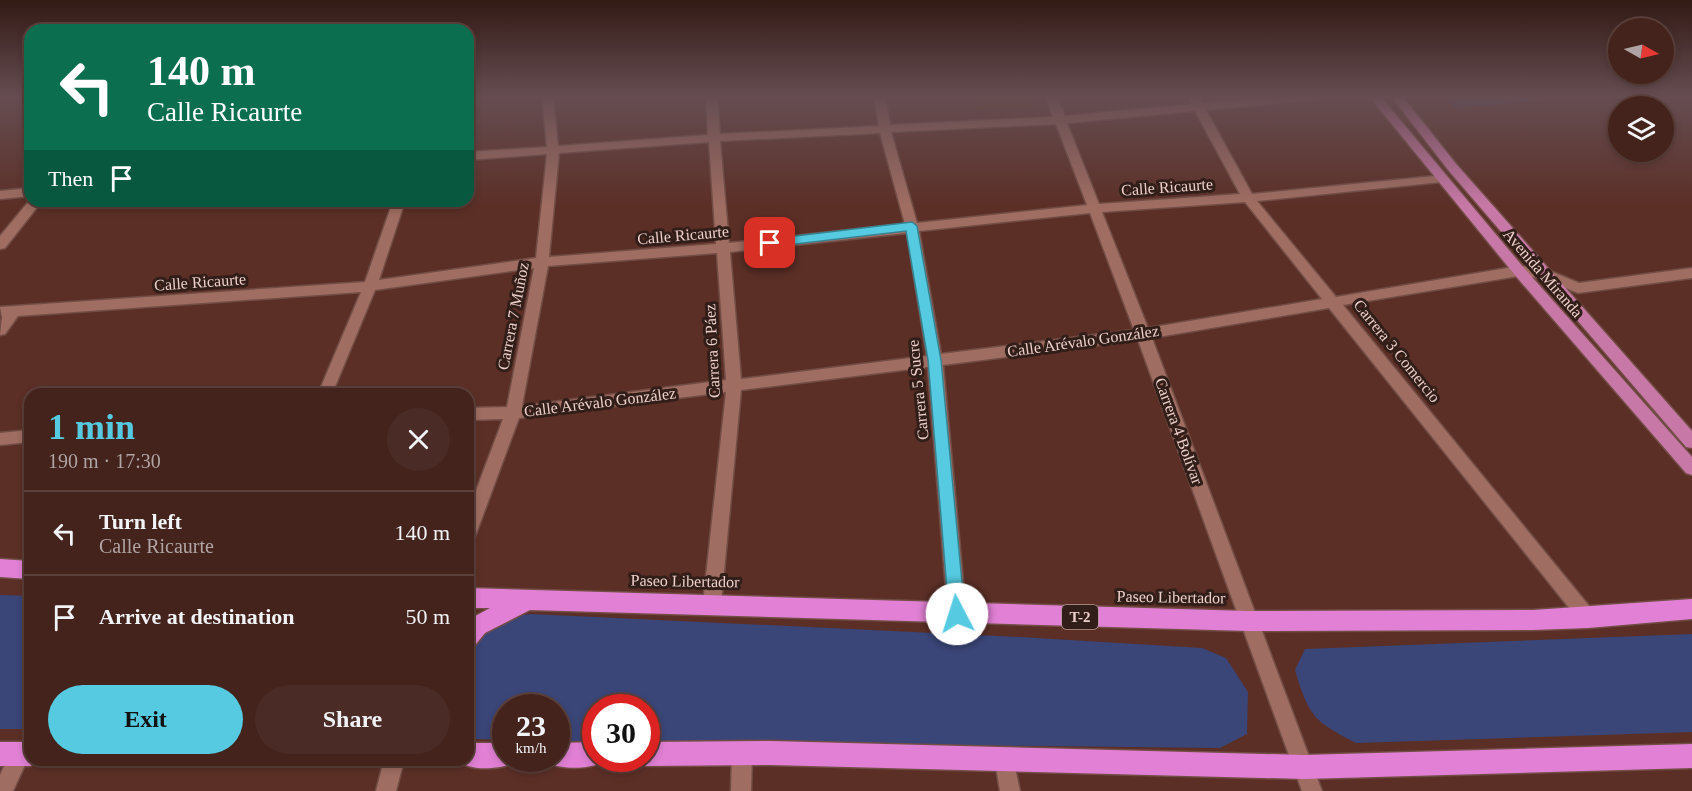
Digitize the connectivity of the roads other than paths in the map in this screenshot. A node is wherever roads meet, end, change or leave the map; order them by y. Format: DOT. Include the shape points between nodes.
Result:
graph roads {
  1 [pos="551,133"];
  2 [pos="714,133"];
  3 [pos="823,133"];
  4 [pos="886,133"];
  5 [pos="1066,133"];
  6 [pos="1213,133"];
  7 [pos="1404,133"];
  8 [pos="1425,133"];
  9 [pos="714,138"];
  10 [pos="553,150"];
  11 [pos="474,156"];
  12 [pos="1441,178"];
  13 [pos="24,193"];
  14 [pos="0,195"];
  15 [pos="1248,198"];
  16 [pos="31,207"];
  17 [pos="397,207"];
  18 [pos="1094,208"];
  19 [pos="912,226"];
  20 [pos="0,245"];
  21 [pos="723,248"];
  22 [pos="542,262"];
  23 [pos="1519,271"];
  24 [pos="1543,273"];
  25 [pos="1692,273"];
  26 [pos="370,286"];
  27 [pos="1334,302"];
  28 [pos="6,312"];
  29 [pos="0,330"];
  30 [pos="1143,334"];
  31 [pos="935,360"];
  32 [pos="734,385"];
  33 [pos="328,388"];
  34 [pos="513,413"];
  35 [pos="474,414"];
  36 [pos="24,437"];
  37 [pos="0,439"];
  38 [pos="1692,442"];
  39 [pos="1692,468"];
  40 [pos="474,518"];
  41 [pos="0,568"];
  42 [pos="24,570"];
  43 [pos="474,598"];
  44 [pos="526,601"];
  45 [pos="712,604"];
  46 [pos="1692,609"];
  47 [pos="957,614"];
  48 [pos="1588,618"];
  49 [pos="1248,621"];
  50 [pos="474,630"];
  51 [pos="474,753"];
  52 [pos="742,753"];
  53 [pos="17,754"];
  54 [pos="492,754"];
  55 [pos="660,754"];
  56 [pos="1692,756"];
  57 [pos="1005,761"];
  58 [pos="392,766"];
  59 [pos="1304,768"];
  60 [pos="3,791"];
  61 [pos="386,791"];
  62 [pos="741,791"];
  63 [pos="1010,791"];
  64 [pos="1312,791"];
  1 -- 10 [label="street, Carrera 7 Muñoz"];
  2 -- 9 [label="street, Carrera 6 Páez"];
  3 -- 9 [label="street"];
  4 -- 19 [label="street, Carrera 5 Sucre"];
  5 -- 18 [label="street, Carrera 4 Bolívar"];
  6 -- 15 [label="street, Carrera 3 Comercio"];
  7 -- 12 [label="main road, Avenida Miranda"];
  8 -- 24 [label="main road, Avenida Miranda"];
  9 -- 10 [label="street"];
  9 -- 21 [label="street, Carrera 6 Páez"];
  10 -- 11 [label="street"];
  10 -- 22 [label="street, Carrera 7 Muñoz"];
  12 -- 15 [label="street, Calle Ricaurte"];
  12 -- 23 [label="main road, Avenida Miranda"];
  13 -- 14 [label="street"];
  15 -- 18 [label="street, Calle Ricaurte"];
  15 -- 27 [label="street, Carrera 3 Comercio"];
  16 -- 20 [label="street"];
  17 -- 26 [label="street"];
  18 -- 19 [label="street, Calle Ricaurte"];
  18 -- 30 [label="street, Carrera 4 Bolívar"];
  19 -- 21 [label="street, Calle Ricaurte"];
  19 -- 31 [label="street, Carrera 5 Sucre"];
  21 -- 22 [label="street, Calle Ricaurte"];
  21 -- 32 [label="street, Carrera 6 Páez"];
  22 -- 26 [label="street, Calle Ricaurte"];
  22 -- 34 [label="street, Carrera 7 Muñoz"];
  23 -- 24 [label="street, Calle Arévalo González"];
  23 -- 27 [label="street, Calle Arévalo González"];
  23 -- 39 [label="main road, Avenida Miranda"];
  24 -- 25 [label="street, Calle Arévalo González" via="1578,288"];
  24 -- 38 [label="main road, Avenida Miranda"];
  26 -- 28 [label="street, Calle Ricaurte"];
  26 -- 33 [label="street"];
  27 -- 30 [label="street, Calle Arévalo González"];
  27 -- 48 [label="street, Carrera 3 Comercio"];
  28 -- 29 [label="street"];
  30 -- 31 [label="street, Calle Arévalo González"];
  30 -- 49 [label="street, Carrera 4 Bolívar"];
  31 -- 32 [label="street, Calle Arévalo González"];
  31 -- 47 [label="street, Carrera 5 Sucre"];
  32 -- 34 [label="street, Calle Arévalo González"];
  32 -- 45 [label="street, Carrera 6 Páez"];
  34 -- 35 [label="street, Calle Arévalo González"];
  34 -- 40 [label="street, Carrera 7 Muñoz"];
  36 -- 37 [label="street"];
  41 -- 42 [label="highway"];
  43 -- 44 [label="highway, Paseo Libertador / T-2"];
  44 -- 45 [label="highway, Paseo Libertador / T-2"];
  44 -- 50 [label="highway"];
  45 -- 47 [label="highway, Paseo Libertador / T-2"];
  46 -- 48 [label="highway, Paseo Libertador / T-2"];
  47 -- 49 [label="highway, Paseo Libertador / T-2"];
  48 -- 49 [label="highway, Paseo Libertador / T-2"];
  49 -- 59 [label="street, Carrera 4 Bolívar"];
  51 -- 54 [label="highway"];
  52 -- 55 [label="highway"];
  52 -- 57 [label="highway"];
  52 -- 62 [label="street"];
  53 -- 60 [label="street"];
  56 -- 59 [label="highway"];
  57 -- 59 [label="highway"];
  57 -- 63 [label="street"];
  58 -- 61 [label="street"];
  59 -- 64 [label="street, Carrera 4 Bolívar"];
}
